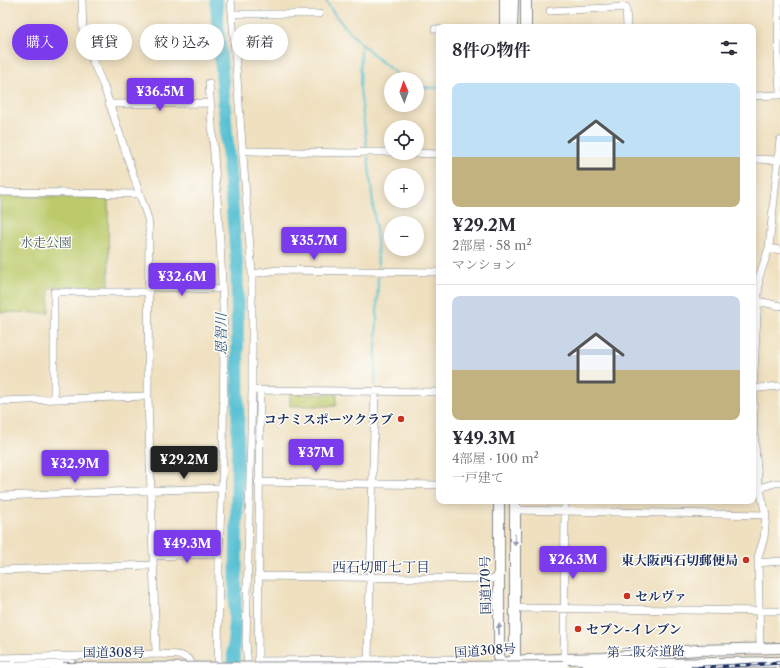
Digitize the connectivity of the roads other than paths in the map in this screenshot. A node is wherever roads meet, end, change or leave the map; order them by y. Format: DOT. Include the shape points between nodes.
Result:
graph roads {
  1 [pos="82,0"];
  2 [pos="231,0"];
  3 [pos="505,0"];
  4 [pos="513,0"];
  5 [pos="520,0"];
  6 [pos="526,0"];
  7 [pos="613,0"];
  8 [pos="779,0"];
  9 [pos="614,8"];
  10 [pos="550,11"];
  11 [pos="232,14"];
  12 [pos="319,14"];
  13 [pos="505,24"];
  14 [pos="512,24"];
  15 [pos="520,24"];
  16 [pos="526,24"];
  17 [pos="627,24"];
  18 [pos="779,44"];
  19 [pos="209,83"];
  20 [pos="780,91"];
  21 [pos="780,95"];
  22 [pos="756,96"];
  23 [pos="210,103"];
  24 [pos="109,104"];
  25 [pos="780,140"];
  26 [pos="249,151"];
  27 [pos="384,152"];
  28 [pos="424,154"];
  29 [pos="436,154"];
  30 [pos="756,159"];
  31 [pos="779,160"];
  32 [pos="0,192"];
  33 [pos="139,194"];
  34 [pos="769,248"];
  35 [pos="780,250"];
  36 [pos="436,272"];
  37 [pos="252,274"];
  38 [pos="756,277"];
  39 [pos="149,289"];
  40 [pos="216,289"];
  41 [pos="758,301"];
  42 [pos="780,306"];
  43 [pos="756,337"];
  44 [pos="780,386"];
  45 [pos="756,389"];
  46 [pos="252,390"];
  47 [pos="260,390"];
  48 [pos="375,390"];
  49 [pos="436,392"];
  50 [pos="148,396"];
  51 [pos="54,399"];
  52 [pos="0,401"];
  53 [pos="756,457"];
  54 [pos="258,482"];
  55 [pos="374,483"];
  56 [pos="780,483"];
  57 [pos="436,485"];
  58 [pos="218,488"];
  59 [pos="760,488"];
  60 [pos="151,491"];
  61 [pos="0,496"];
  62 [pos="499,504"];
  63 [pos="565,504"];
  64 [pos="515,506"];
  65 [pos="565,512"];
  66 [pos="766,515"];
  67 [pos="219,554"];
  68 [pos="153,556"];
  69 [pos="780,561"];
  70 [pos="758,563"];
  71 [pos="153,565"];
  72 [pos="0,570"];
  73 [pos="258,576"];
  74 [pos="371,578"];
  75 [pos="498,579"];
  76 [pos="515,608"];
  77 [pos="563,609"];
  78 [pos="759,611"];
  79 [pos="780,611"];
  80 [pos="760,648"];
  81 [pos="780,648"];
  82 [pos="156,654"];
  83 [pos="780,656"];
  84 [pos="0,658"];
  85 [pos="603,658"];
  86 [pos="368,659"];
  87 [pos="564,659"];
  88 [pos="780,662"];
  89 [pos="464,665"];
  90 [pos="514,665"];
  91 [pos="499,666"];
  92 [pos="0,667"];
  93 [pos="218,667"];
  94 [pos="231,667"];
  95 [pos="247,667"];
  96 [pos="63,668"];
  97 [pos="194,668"];
  1 -- 24 [label="street" via="83,34"];
  2 -- 11 [label="street"];
  3 -- 13 [label="highway"];
  4 -- 14 [label="highway"];
  5 -- 15 [label="highway"];
  6 -- 16 [label="highway"];
  7 -- 9 [label="street"];
  8 -- 18 [label="street"];
  9 -- 10 [label="street"];
  9 -- 17 [label="street" via="626,7"];
  11 -- 12 [label="street"];
  11 -- 37 [label="street"];
  18 -- 20 [label="street"];
  19 -- 23 [label="street"];
  21 -- 22 [label="street"];
  23 -- 24 [label="street"];
  23 -- 67 [label="street" via="224,329 223,483"];
  24 -- 33 [label="street"];
  25 -- 31 [label="street"];
  26 -- 27 [label="street"];
  28 -- 29 [label="street"];
  30 -- 31 [label="street"];
  31 -- 34 [label="street"];
  32 -- 33 [label="street"];
  33 -- 39 [label="street" via="149,227"];
  34 -- 35 [label="street"];
  34 -- 38 [label="street"];
  36 -- 37 [label="street" via="277,270"];
  37 -- 46 [label="street"];
  38 -- 41 [label="street"];
  39 -- 40 [label="street"];
  39 -- 50 [label="street"];
  39 -- 51 [label="street" via="54,292"];
  41 -- 42 [label="street"];
  41 -- 43 [label="street"];
  44 -- 45 [label="street"];
  46 -- 47 [label="street"];
  46 -- 95 [label="street"];
  47 -- 48 [label="street"];
  47 -- 54 [label="street"];
  48 -- 49 [label="street"];
  48 -- 55 [label="street"];
  50 -- 51 [label="street"];
  50 -- 60 [label="street"];
  51 -- 52 [label="street"];
  53 -- 59 [label="street"];
  54 -- 55 [label="street"];
  54 -- 73 [label="street"];
  55 -- 57 [label="street"];
  55 -- 74 [label="street"];
  56 -- 59 [label="street"];
  58 -- 60 [label="street"];
  59 -- 66 [label="street"];
  60 -- 61 [label="street"];
  60 -- 68 [label="street"];
  62 -- 75 [label="highway, 国道170号"];
  63 -- 65 [label="street"];
  64 -- 65 [label="street"];
  64 -- 76 [label="highway, one-way"];
  65 -- 66 [label="street"];
  65 -- 77 [label="street"];
  66 -- 70 [label="street"];
  67 -- 68 [label="street"];
  67 -- 93 [label="street"];
  68 -- 71 [label="street"];
  69 -- 70 [label="street"];
  70 -- 78 [label="street"];
  71 -- 72 [label="street"];
  71 -- 82 [label="street"];
  73 -- 74 [label="street"];
  73 -- 86 [label="street" via="258,661"];
  74 -- 75 [label="street"];
  74 -- 86 [label="street"];
  91 -- 75 [label="highway, 国道170号, one-way"];
  76 -- 77 [label="street"];
  76 -- 90 [label="highway"];
  77 -- 78 [label="street"];
  77 -- 87 [label="street"];
  78 -- 79 [label="street"];
  78 -- 80 [label="street"];
  80 -- 81 [label="highway, 国道308号"];
  80 -- 85 [label="highway, 国道308号" via="697,650"];
  82 -- 84 [label="street"];
  82 -- 97 [label="street" via="186,657"];
  83 -- 85 [label="highway"];
  85 -- 87 [label="highway, 国道308号"];
  86 -- 89 [label="street" via="447,659 458,660"];
  87 -- 90 [label="highway, 国道308号" via="527,660"];
  88 -- 90 [label="highway, 第二阪奈道路, bridge"];
  89 -- 91 [label="highway, 国道308号"];
  89 -- 95 [label="highway, 国道308号"];
  90 -- 91 [label="highway, 国道308号"];
  90 -- 96 [label="highway, bridge"];
  92 -- 93 [label="highway, 国道308号, bridge" via="97,664"];
  93 -- 94 [label="highway, 国道308号, bridge"];
  94 -- 95 [label="highway, 国道308号, bridge"];
}
